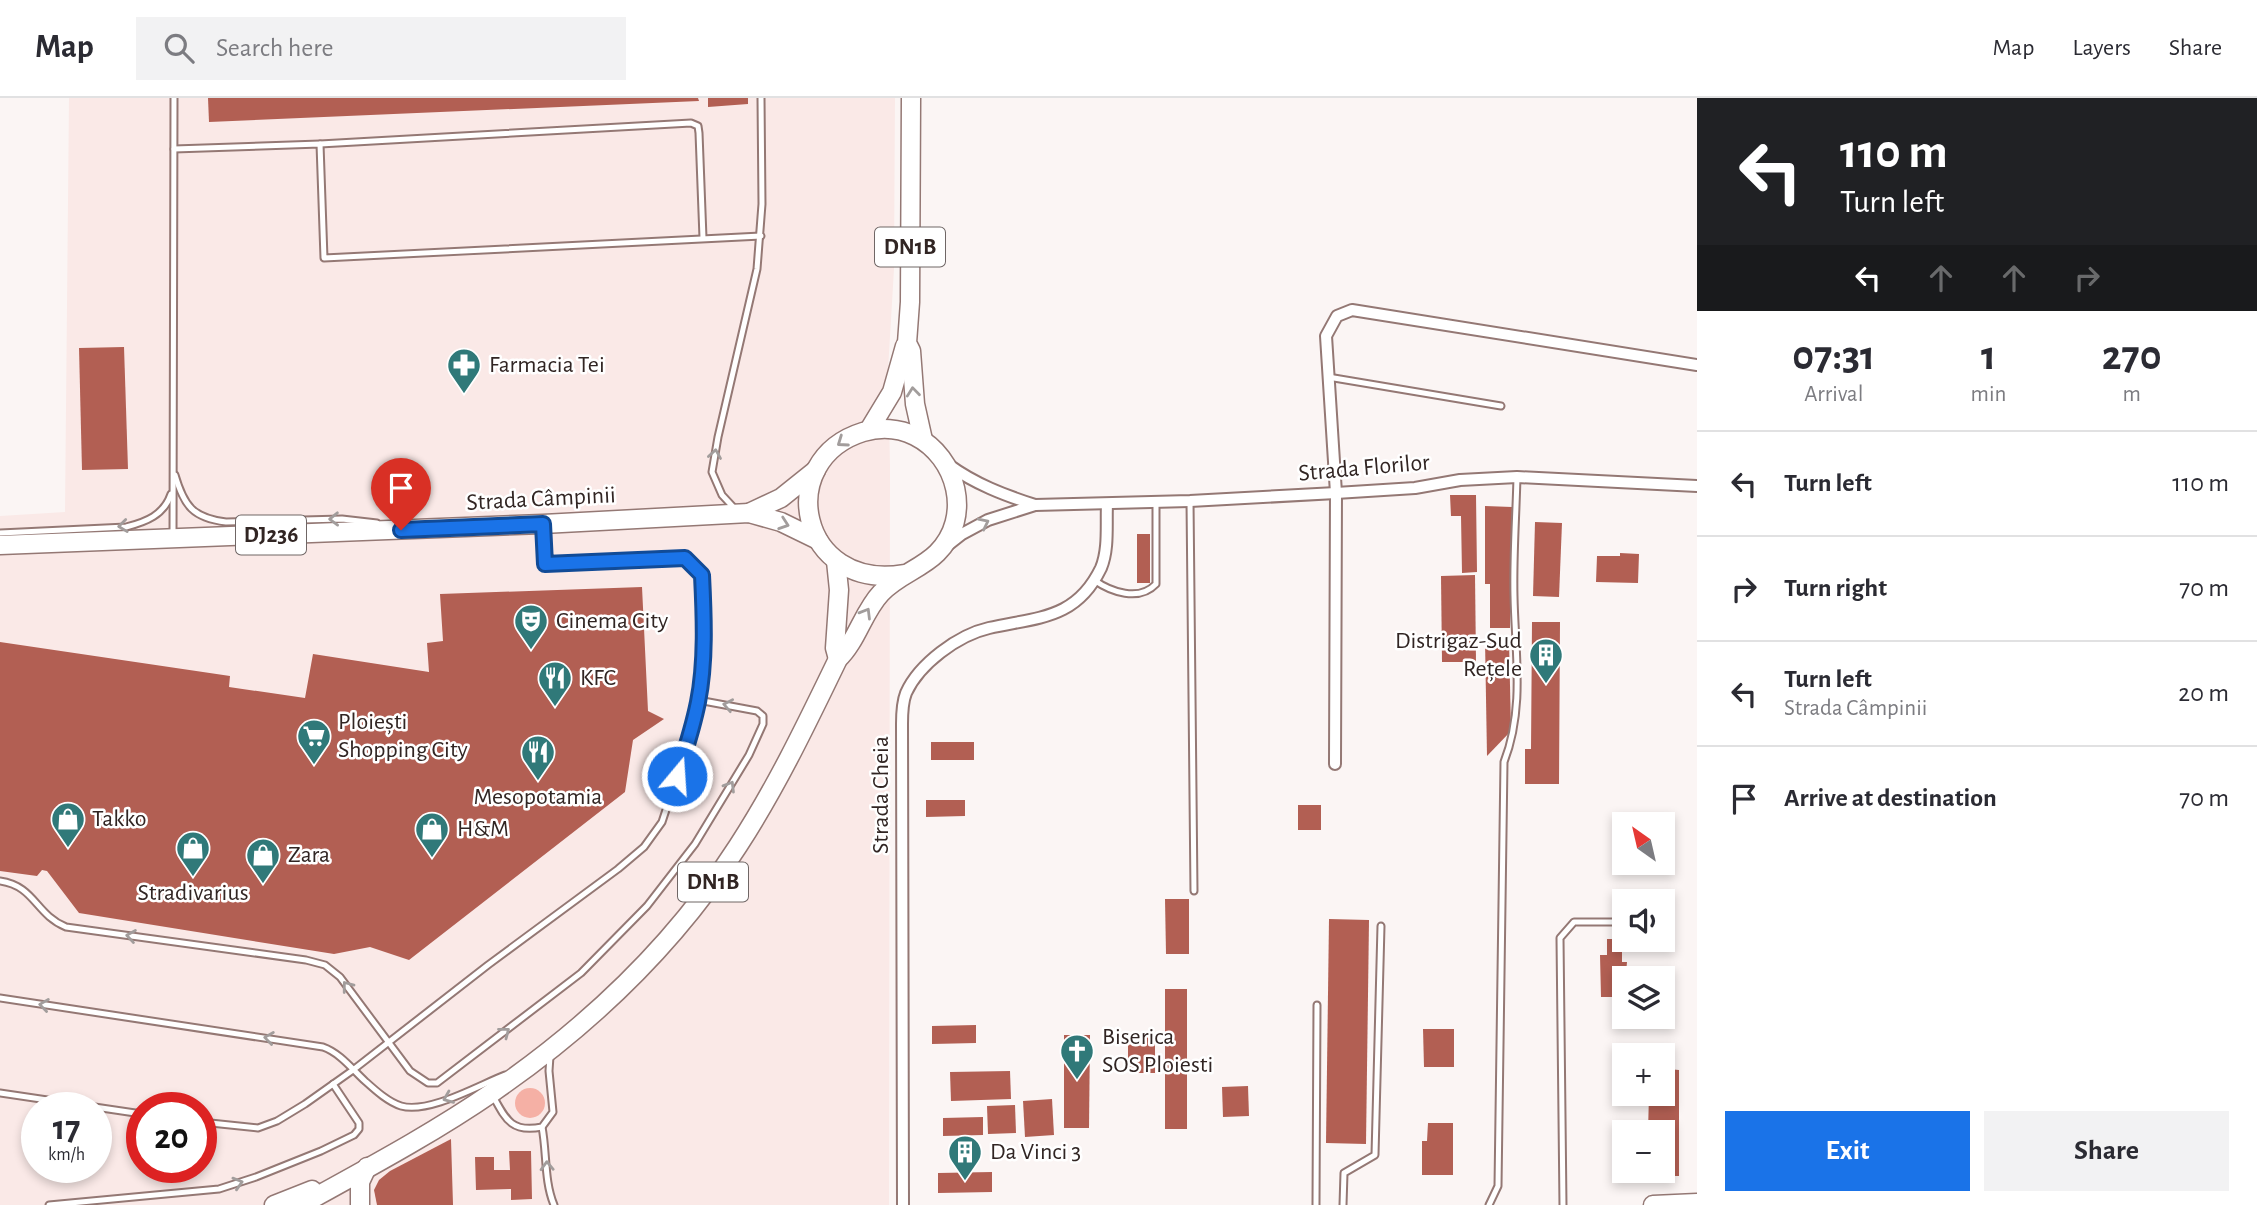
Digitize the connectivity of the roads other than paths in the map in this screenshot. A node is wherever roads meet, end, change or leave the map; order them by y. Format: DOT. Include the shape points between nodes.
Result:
graph roads {
  1 [pos="174,98"];
  2 [pos="761,98"];
  3 [pos="911,98"];
  4 [pos="320,144"];
  5 [pos="174,149"];
  6 [pos="761,236"];
  7 [pos="703,238"];
  8 [pos="907,343"];
  9 [pos="1697,365"];
  10 [pos="1328,377"];
  11 [pos="1501,406"];
  12 [pos="869,430"];
  13 [pos="923,440"];
  14 [pos="945,463"];
  15 [pos="173,468"];
  16 [pos="816,470"];
  17 [pos="1517,477"];
  18 [pos="1697,486"];
  19 [pos="173,488"];
  20 [pos="1336,493"];
  21 [pos="1190,501"];
  22 [pos="1156,502"];
  23 [pos="1107,504"];
  24 [pos="1035,505"];
  25 [pos="744,513"];
  26 [pos="543,524"];
  27 [pos="401,530"];
  28 [pos="0,533"];
  29 [pos="173,539"];
  30 [pos="818,540"];
  31 [pos="0,545"];
  32 [pos="939,552"];
  33 [pos="836,561"];
  34 [pos="904,574"];
  35 [pos="1094,580"];
  36 [pos="838,659"];
  37 [pos="698,700"];
  38 [pos="1335,764"];
  39 [pos="0,881"];
  40 [pos="1194,891"];
  41 [pos="1612,922"];
  42 [pos="1381,926"];
  43 [pos="0,998"];
  44 [pos="1317,1004"];
  45 [pos="387,1041"];
  46 [pos="550,1050"];
  47 [pos="534,1063"];
  48 [pos="353,1070"];
  49 [pos="333,1084"];
  50 [pos="0,1093"];
  51 [pos="491,1093"];
  52 [pos="126,1112"];
  53 [pos="217,1124"];
  54 [pos="542,1127"];
  55 [pos="367,1167"];
  56 [pos="1692,1204"];
  57 [pos="49,1205"];
  58 [pos="274,1205"];
  59 [pos="301,1205"];
  60 [pos="360,1205"];
  61 [pos="554,1205"];
  62 [pos="903,1205"];
  63 [pos="1316,1205"];
  64 [pos="1343,1205"];
  65 [pos="1489,1205"];
  66 [pos="1563,1205"];
  67 [pos="1653,1205"];
  1 -- 5 [label="lane"];
  2 -- 6 [label="lane"];
  3 -- 8 [label="main road, DN1B"];
  4 -- 5 [label="lane"];
  4 -- 7 [label="lane" via="691,123 698,126 699,133"];
  4 -- 7 [label="lane" via="324,258"];
  5 -- 15 [label="lane"];
  6 -- 7 [label="lane"];
  25 -- 6 [label="lane, one-way" via="722,495 712,472"];
  8 -- 12 [label="main road, DN1B" via="892,392"];
  13 -- 8 [label="main road, DN1B, one-way"];
  9 -- 10 [label="street" via="1352,310 1337,316 1326,336"];
  10 -- 11 [label="lane"];
  10 -- 20 [label="street"];
  12 -- 13 [label="main road, DN1B" via="897,430"];
  12 -- 16 [label="main road, DN1B, one-way" via="838,444"];
  13 -- 14 [label="main road, DN1B"];
  14 -- 24 [label="street" via="993,490"];
  14 -- 32 [label="main road, DN1B" via="957,492 957,509"];
  15 -- 19 [label="lane"];
  27 -- 15 [label="lane, one-way" via="368,520 209,520 187,504"];
  16 -- 25 [label="main road, DJ236" via="781,498"];
  16 -- 30 [label="main road, DN1B" via="808,498"];
  17 -- 18 [label="street, Strada Florilor"];
  17 -- 20 [label="street, Strada Florilor"];
  17 -- 65 [label="lane" via="1516,712 1504,762 1498,1186"];
  19 -- 28 [label="lane, one-way" via="157,515 126,527"];
  19 -- 29 [label="lane"];
  20 -- 21 [label="street, Strada Florilor"];
  20 -- 38 [label="street"];
  21 -- 22 [label="street, Strada Florilor"];
  21 -- 40 [label="lane"];
  22 -- 23 [label="street, Strada Florilor"];
  22 -- 35 [label="lane" via="1156,584 1142,593 1116,593"];
  23 -- 24 [label="street, Strada Florilor"];
  23 -- 35 [label="street, Strada Cheia" via="1105,549"];
  32 -- 24 [label="street, one-way" via="988,520"];
  25 -- 26 [label="main road, Strada Câmpinii / DJ236"];
  25 -- 30 [label="main road, DJ236, one-way" via="789,525"];
  26 -- 27 [label="main road, Strada Câmpinii / DJ236"];
  26 -- 37 [label="lane" via="545,564 685,558 702,575"];
  27 -- 29 [label="main road, Strada Câmpinii / DJ236"];
  29 -- 31 [label="main road, Strada Câmpinii / DJ236"];
  30 -- 33 [label="main road, DN1B"];
  32 -- 34 [label="main road, DN1B"];
  33 -- 34 [label="main road, DN1B" via="868,576"];
  33 -- 36 [label="main road, DN1B"];
  36 -- 34 [label="main road, DN1B, one-way" via="873,602"];
  35 -- 62 [label="street, Strada Cheia" via="1067,608 964,638 923,669 905,695"];
  36 -- 46 [label="main road, DN1B" via="765,804 709,887 622,987"];
  37 -- 45 [label="lane" via="662,822 644,847"];
  45 -- 37 [label="lane, one-way" via="416,1077 437,1083 580,973 626,929 695,844 761,732 763,716 757,711"];
  45 -- 39 [label="lane, one-way" via="340,977 325,965 66,927 45,915 22,888"];
  41 -- 66 [label="lane" via="1574,922 1560,938"];
  42 -- 64 [label="lane" via="1375,1155 1344,1173"];
  48 -- 43 [label="lane, one-way" via="323,1047"];
  44 -- 63 [label="lane"];
  45 -- 48 [label="lane"];
  46 -- 47 [label="main road, DN1B"];
  46 -- 54 [label="lane" via="553,1112"];
  47 -- 48 [label="lane, one-way" via="431,1105 415,1107 387,1098"];
  47 -- 51 [label="main road, DN1B"];
  48 -- 49 [label="lane"];
  49 -- 53 [label="lane" via="265,1126"];
  57 -- 49 [label="lane, one-way" via="219,1189 321,1151 359,1129"];
  50 -- 52 [label="lane"];
  51 -- 54 [label="lane" via="512,1125"];
  51 -- 55 [label="main road, DN1B"];
  61 -- 54 [label="lane, one-way"];
  55 -- 58 [label="main road, DN1B"];
  55 -- 59 [label="main road, DN1B"];
  55 -- 60 [label="main road" via="360,1182"];
  56 -- 67 [label="main road"];
}
